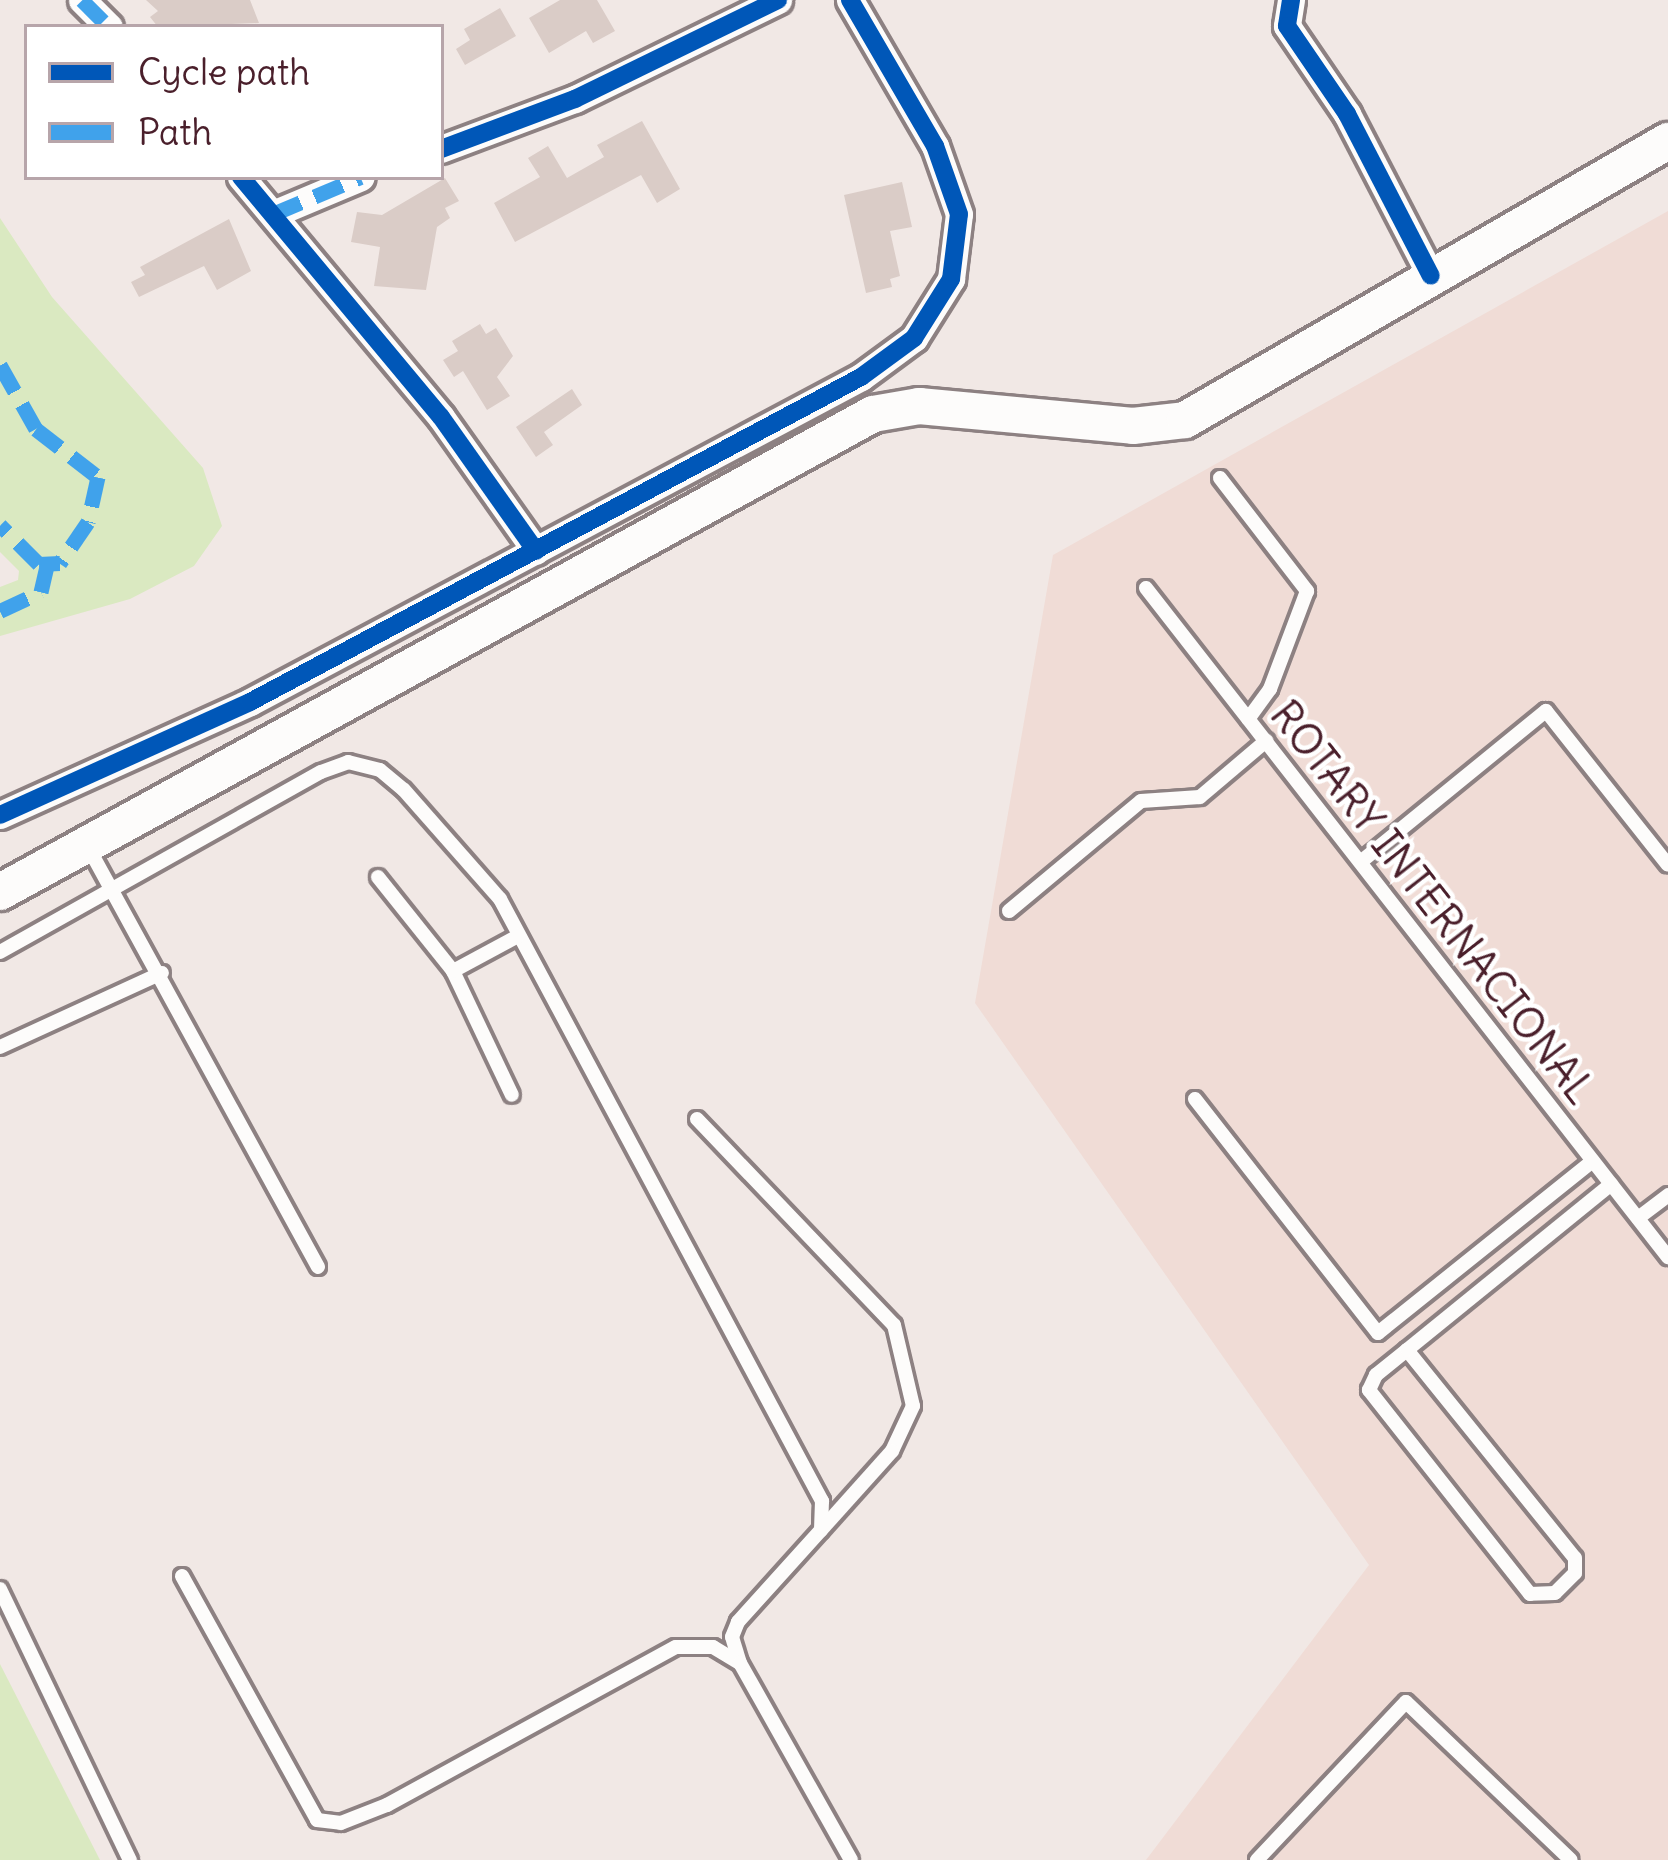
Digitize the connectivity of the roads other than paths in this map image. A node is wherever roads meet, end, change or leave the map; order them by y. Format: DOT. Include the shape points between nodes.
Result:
graph roads {
  1 [pos="82,0"];
  2 [pos="778,0"];
  3 [pos="850,0"];
  4 [pos="1291,0"];
  5 [pos="107,24"];
  6 [pos="1668,141"];
  7 [pos="444,148"];
  8 [pos="244,180"];
  9 [pos="354,180"];
  10 [pos="274,214"];
  11 [pos="1432,276"];
  12 [pos="1220,478"];
  13 [pos="536,551"];
  14 [pos="1146,588"];
  15 [pos="1248,719"];
  16 [pos="1265,741"];
  17 [pos="0,815"];
  18 [pos="86,844"];
  19 [pos="1363,860"];
  20 [pos="1668,865"];
  21 [pos="378,877"];
  22 [pos="115,889"];
  23 [pos="0,892"];
  24 [pos="1009,911"];
  25 [pos="518,936"];
  26 [pos="0,952"];
  27 [pos="453,971"];
  28 [pos="162,974"];
  29 [pos="0,1047"];
  30 [pos="512,1095"];
  31 [pos="1195,1099"];
  32 [pos="698,1119"];
  33 [pos="1593,1161"];
  34 [pos="1611,1184"];
  35 [pos="1668,1195"];
  36 [pos="1638,1218"];
  37 [pos="1668,1257"];
  38 [pos="318,1267"];
  39 [pos="1407,1350"];
  40 [pos="820,1530"];
  41 [pos="182,1576"];
  42 [pos="0,1589"];
  43 [pos="740,1663"];
  44 [pos="130,1860"];
  45 [pos="851,1860"];
  46 [pos="1258,1860"];
  47 [pos="1571,1860"];
  1 -- 5 [label="street"];
  2 -- 7 [label="street" via="575,99"];
  3 -- 13 [label="street" via="952,182 956,257 943,299 914,338 862,376"];
  4 -- 11 [label="street" via="1287,26 1347,114"];
  6 -- 11 [label="main road"];
  8 -- 10 [label="street"];
  9 -- 10 [label="street"];
  10 -- 13 [label="street" via="454,434"];
  11 -- 18 [label="main road" via="1185,420 1132,427 919,406 873,414"];
  12 -- 15 [label="lane" via="1307,591 1270,689"];
  13 -- 17 [label="street" via="194,730"];
  14 -- 15 [label="lane, ROTARY INTERNACIONAL"];
  15 -- 16 [label="lane, ROTARY INTERNACIONAL"];
  16 -- 19 [label="lane, ROTARY INTERNACIONAL"];
  16 -- 24 [label="lane" via="1200,797 1141,801"];
  18 -- 22 [label="lane"];
  18 -- 23 [label="main road"];
  19 -- 20 [label="lane" via="1546,711"];
  19 -- 33 [label="lane, ROTARY INTERNACIONAL"];
  21 -- 27 [label="lane"];
  22 -- 25 [label="lane" via="348,762 380,770 404,790 500,899"];
  22 -- 26 [label="lane"];
  22 -- 28 [label="lane"];
  25 -- 27 [label="lane"];
  25 -- 40 [label="lane" via="821,1501"];
  27 -- 30 [label="lane"];
  28 -- 29 [label="lane"];
  28 -- 38 [label="lane"];
  31 -- 33 [label="lane" via="1378,1333"];
  32 -- 40 [label="lane" via="894,1325 913,1406 892,1451"];
  33 -- 34 [label="lane, ROTARY INTERNACIONAL"];
  34 -- 36 [label="lane, ROTARY INTERNACIONAL"];
  34 -- 39 [label="lane"];
  35 -- 36 [label="lane"];
  36 -- 37 [label="lane, ROTARY INTERNACIONAL"];
  39 -- 39 [label="lane" via="1369,1390 1530,1594 1555,1593 1575,1573 1575,1558"];
  40 -- 43 [label="lane" via="738,1622 732,1636"];
  41 -- 43 [label="lane" via="317,1820 341,1823 387,1804 676,1647 713,1647"];
  42 -- 44 [label="lane"];
  43 -- 45 [label="lane"];
  46 -- 47 [label="lane" via="1406,1702"];
}
